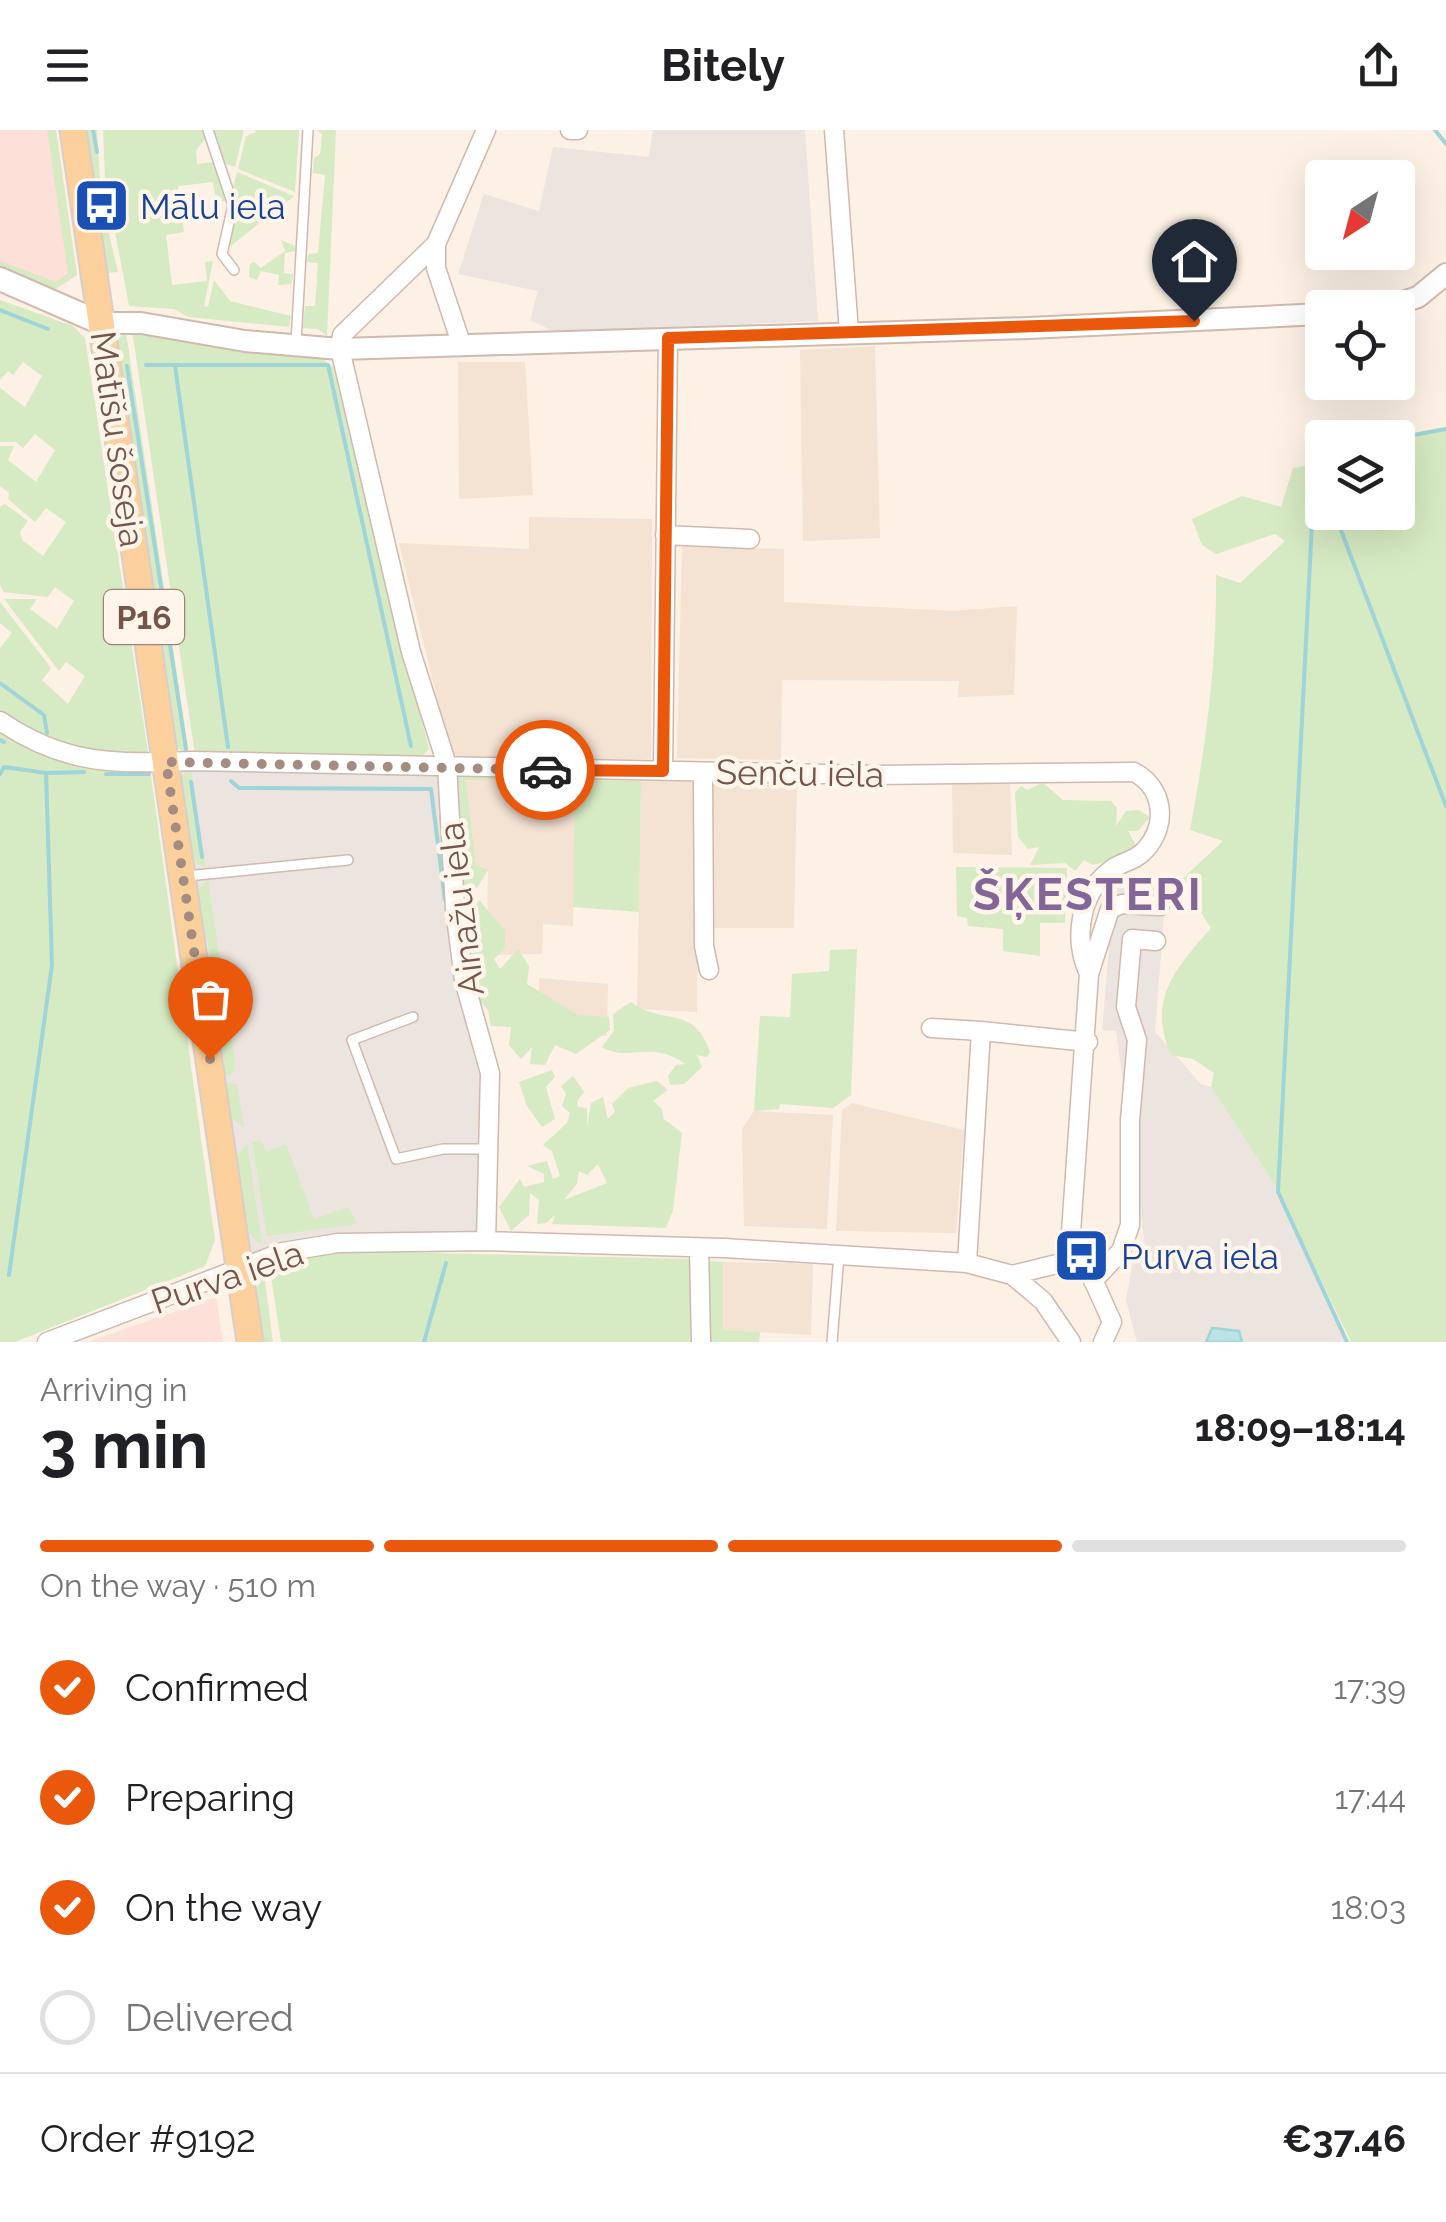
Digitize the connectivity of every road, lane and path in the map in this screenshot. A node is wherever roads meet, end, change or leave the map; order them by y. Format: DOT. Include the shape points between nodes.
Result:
graph roads {
  1 [pos="73,130"];
  2 [pos="208,130"];
  3 [pos="308,130"];
  4 [pos="486,130"];
  5 [pos="570,130"];
  6 [pos="578,130"];
  7 [pos="834,130"];
  8 [pos="436,244"];
  9 [pos="234,270"];
  10 [pos="1446,274"];
  11 [pos="0,280"];
  12 [pos="1415,298"];
  13 [pos="1305,315"];
  14 [pos="101,323"];
  15 [pos="849,332"];
  16 [pos="668,338"];
  17 [pos="461,343"];
  18 [pos="296,345"];
  19 [pos="340,350"];
  20 [pos="665,535"];
  21 [pos="750,539"];
  22 [pos="0,721"];
  23 [pos="166,762"];
  24 [pos="448,765"];
  25 [pos="663,771"];
  26 [pos="702,772"];
  27 [pos="348,860"];
  28 [pos="184,876"];
  29 [pos="1160,906"];
  30 [pos="1156,941"];
  31 [pos="708,970"];
  32 [pos="1089,974"];
  33 [pos="413,1017"];
  34 [pos="931,1028"];
  35 [pos="982,1031"];
  36 [pos="1088,1042"];
  37 [pos="487,1149"];
  38 [pos="486,1241"];
  39 [pos="699,1248"];
  40 [pos="839,1255"];
  41 [pos="1069,1261"];
  42 [pos="967,1263"];
  43 [pos="239,1265"];
  44 [pos="1012,1275"];
  45 [pos="1093,1281"];
  46 [pos="46,1342"];
  47 [pos="250,1342"];
  48 [pos="701,1342"];
  49 [pos="832,1342"];
  50 [pos="1071,1342"];
  51 [pos="1103,1342"];
  1 -- 14 [label="main road, Matīšu šoseja / P16"];
  2 -- 9 [label="lane" via="233,205 222,254"];
  3 -- 18 [label="lane"];
  4 -- 8 [label="street"];
  5 -- 6 [label="street"];
  7 -- 15 [label="street"];
  8 -- 17 [label="street" via="436,268"];
  8 -- 19 [label="street" via="342,335"];
  10 -- 12 [label="street"];
  11 -- 14 [label="main road"];
  13 -- 15 [label="street"];
  14 -- 18 [label="street"];
  14 -- 23 [label="main road, Matīšu šoseja / P16"];
  15 -- 16 [label="street"];
  16 -- 17 [label="street"];
  16 -- 20 [label="street"];
  17 -- 19 [label="street"];
  18 -- 19 [label="street"];
  19 -- 24 [label="street, Ainažu iela" via="411,652"];
  20 -- 21 [label="street"];
  20 -- 25 [label="street"];
  22 -- 23 [label="street, Senču iela" via="59,754"];
  23 -- 24 [label="street, Senču iela"];
  23 -- 28 [label="main road, Matīšu šoseja / P16"];
  24 -- 25 [label="street, Senču iela"];
  24 -- 37 [label="street, Ainažu iela" via="462,962 490,1073"];
  25 -- 26 [label="street, Senču iela"];
  26 -- 31 [label="street"];
  26 -- 32 [label="street, Senču iela" via="1134,772 1159,795 1157,827 1144,852 1115,867 1086,900 1079,952"];
  27 -- 28 [label="lane"];
  28 -- 43 [label="main road, Matīšu šoseja / P16"];
  29 -- 32 [label="street" via="1110,908"];
  30 -- 45 [label="street" via="1132,939 1127,990 1137,1040 1130,1226 1121,1252"];
  32 -- 36 [label="street"];
  33 -- 37 [label="lane" via="352,1040 396,1160 443,1149"];
  34 -- 35 [label="street"];
  35 -- 36 [label="street"];
  35 -- 42 [label="street"];
  36 -- 41 [label="street"];
  37 -- 38 [label="street, Ainažu iela"];
  38 -- 39 [label="street, Purva iela"];
  38 -- 43 [label="street, Purva iela" via="338,1243"];
  39 -- 40 [label="street, Purva iela"];
  39 -- 48 [label="street"];
  40 -- 42 [label="street, Purva iela"];
  40 -- 49 [label="lane"];
  41 -- 44 [label="street, Purva iela"];
  41 -- 45 [label="street"];
  42 -- 44 [label="street, Purva iela"];
  43 -- 46 [label="street, Purva iela"];
  43 -- 47 [label="main road, Matīšu šoseja / P16"];
  44 -- 50 [label="street, Purva iela" via="1043,1301"];
  45 -- 51 [label="street" via="1112,1322"];
}
